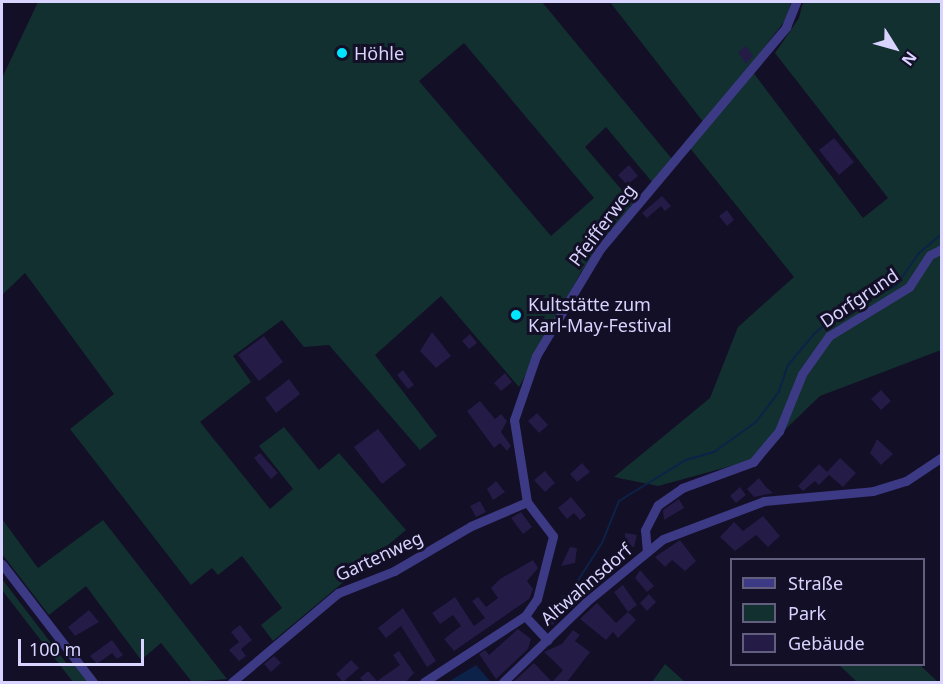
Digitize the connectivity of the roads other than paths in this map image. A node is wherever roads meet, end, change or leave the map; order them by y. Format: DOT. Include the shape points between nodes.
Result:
graph roads {
  1 [pos="796,2"];
  2 [pos="942,249"];
  3 [pos="942,457"];
  4 [pos="527,502"];
  5 [pos="647,552"];
  6 [pos="2,564"];
  7 [pos="525,616"];
  8 [pos="546,640"];
  9 [pos="93,682"];
  10 [pos="232,682"];
  11 [pos="424,682"];
  12 [pos="503,682"];
  1 -- 4 [label="street, Pfeifferweg" via="786,27 600,249 536,356 514,420"];
  2 -- 5 [label="street, Dorfgrund" via="930,255 894,298 829,336 802,374 779,431 761,455 734,472 682,488 658,505 645,530"];
  3 -- 5 [label="street, Altwahnsdorf" via="906,481 873,491 764,501 674,534"];
  4 -- 7 [label="street" via="553,536 553,548 544,585"];
  4 -- 10 [label="street, Gartenweg" via="471,526 394,571 338,593"];
  5 -- 8 [label="street, Altwahnsdorf"];
  6 -- 9 [label="street"];
  7 -- 8 [label="street, Altwahnsdorf"];
  7 -- 11 [label="street, Altwahnsdorf"];
  8 -- 12 [label="street, Altwahnsdorf"];
}
